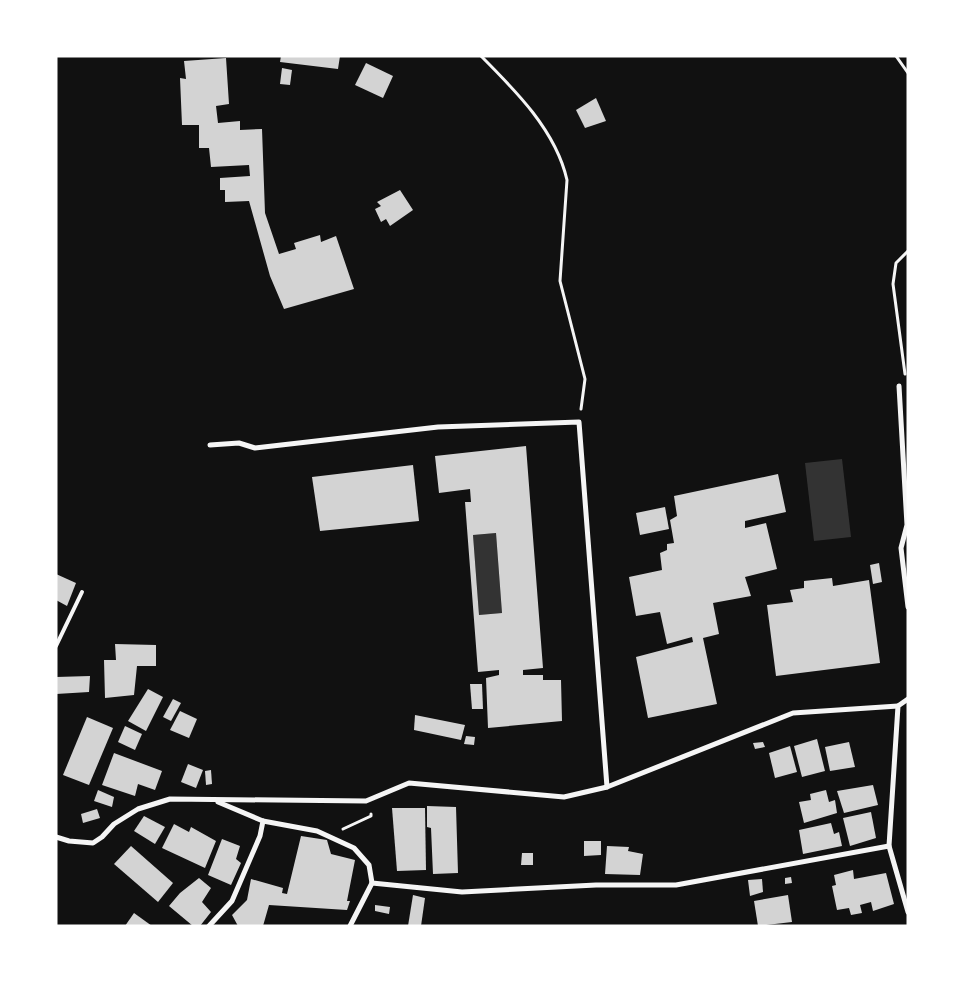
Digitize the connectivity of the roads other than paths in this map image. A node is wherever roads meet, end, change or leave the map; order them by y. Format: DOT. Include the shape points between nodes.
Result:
graph roads {
  1 [pos="899,386"];
  2 [pos="210,445"];
  3 [pos="82,592"];
  4 [pos="908,607"];
  5 [pos="56,646"];
  6 [pos="908,699"];
  7 [pos="898,706"];
  8 [pos="607,787"];
  9 [pos="214,800"];
  10 [pos="263,821"];
  11 [pos="56,837"];
  12 [pos="889,846"];
  13 [pos="372,883"];
  14 [pos="908,912"];
  15 [pos="209,926"];
  16 [pos="350,926"];
  1 -- 4 [label="street" via="906,525 901,548"];
  2 -- 8 [label="street" via="239,443 255,448 438,427 579,422"];
  3 -- 5 [label="lane"];
  6 -- 7 [label="street"];
  7 -- 8 [label="street" via="793,713"];
  7 -- 12 [label="street"];
  8 -- 9 [label="street" via="564,798 409,783 366,801"];
  9 -- 10 [label="street"];
  9 -- 11 [label="street" via="170,799 138,809 93,842"];
  10 -- 13 [label="street" via="317,831 354,848 369,865"];
  10 -- 15 [label="street" via="260,836 232,901"];
  12 -- 13 [label="street" via="676,886 596,885 462,892"];
  12 -- 14 [label="street"];
  13 -- 16 [label="street"];
}
